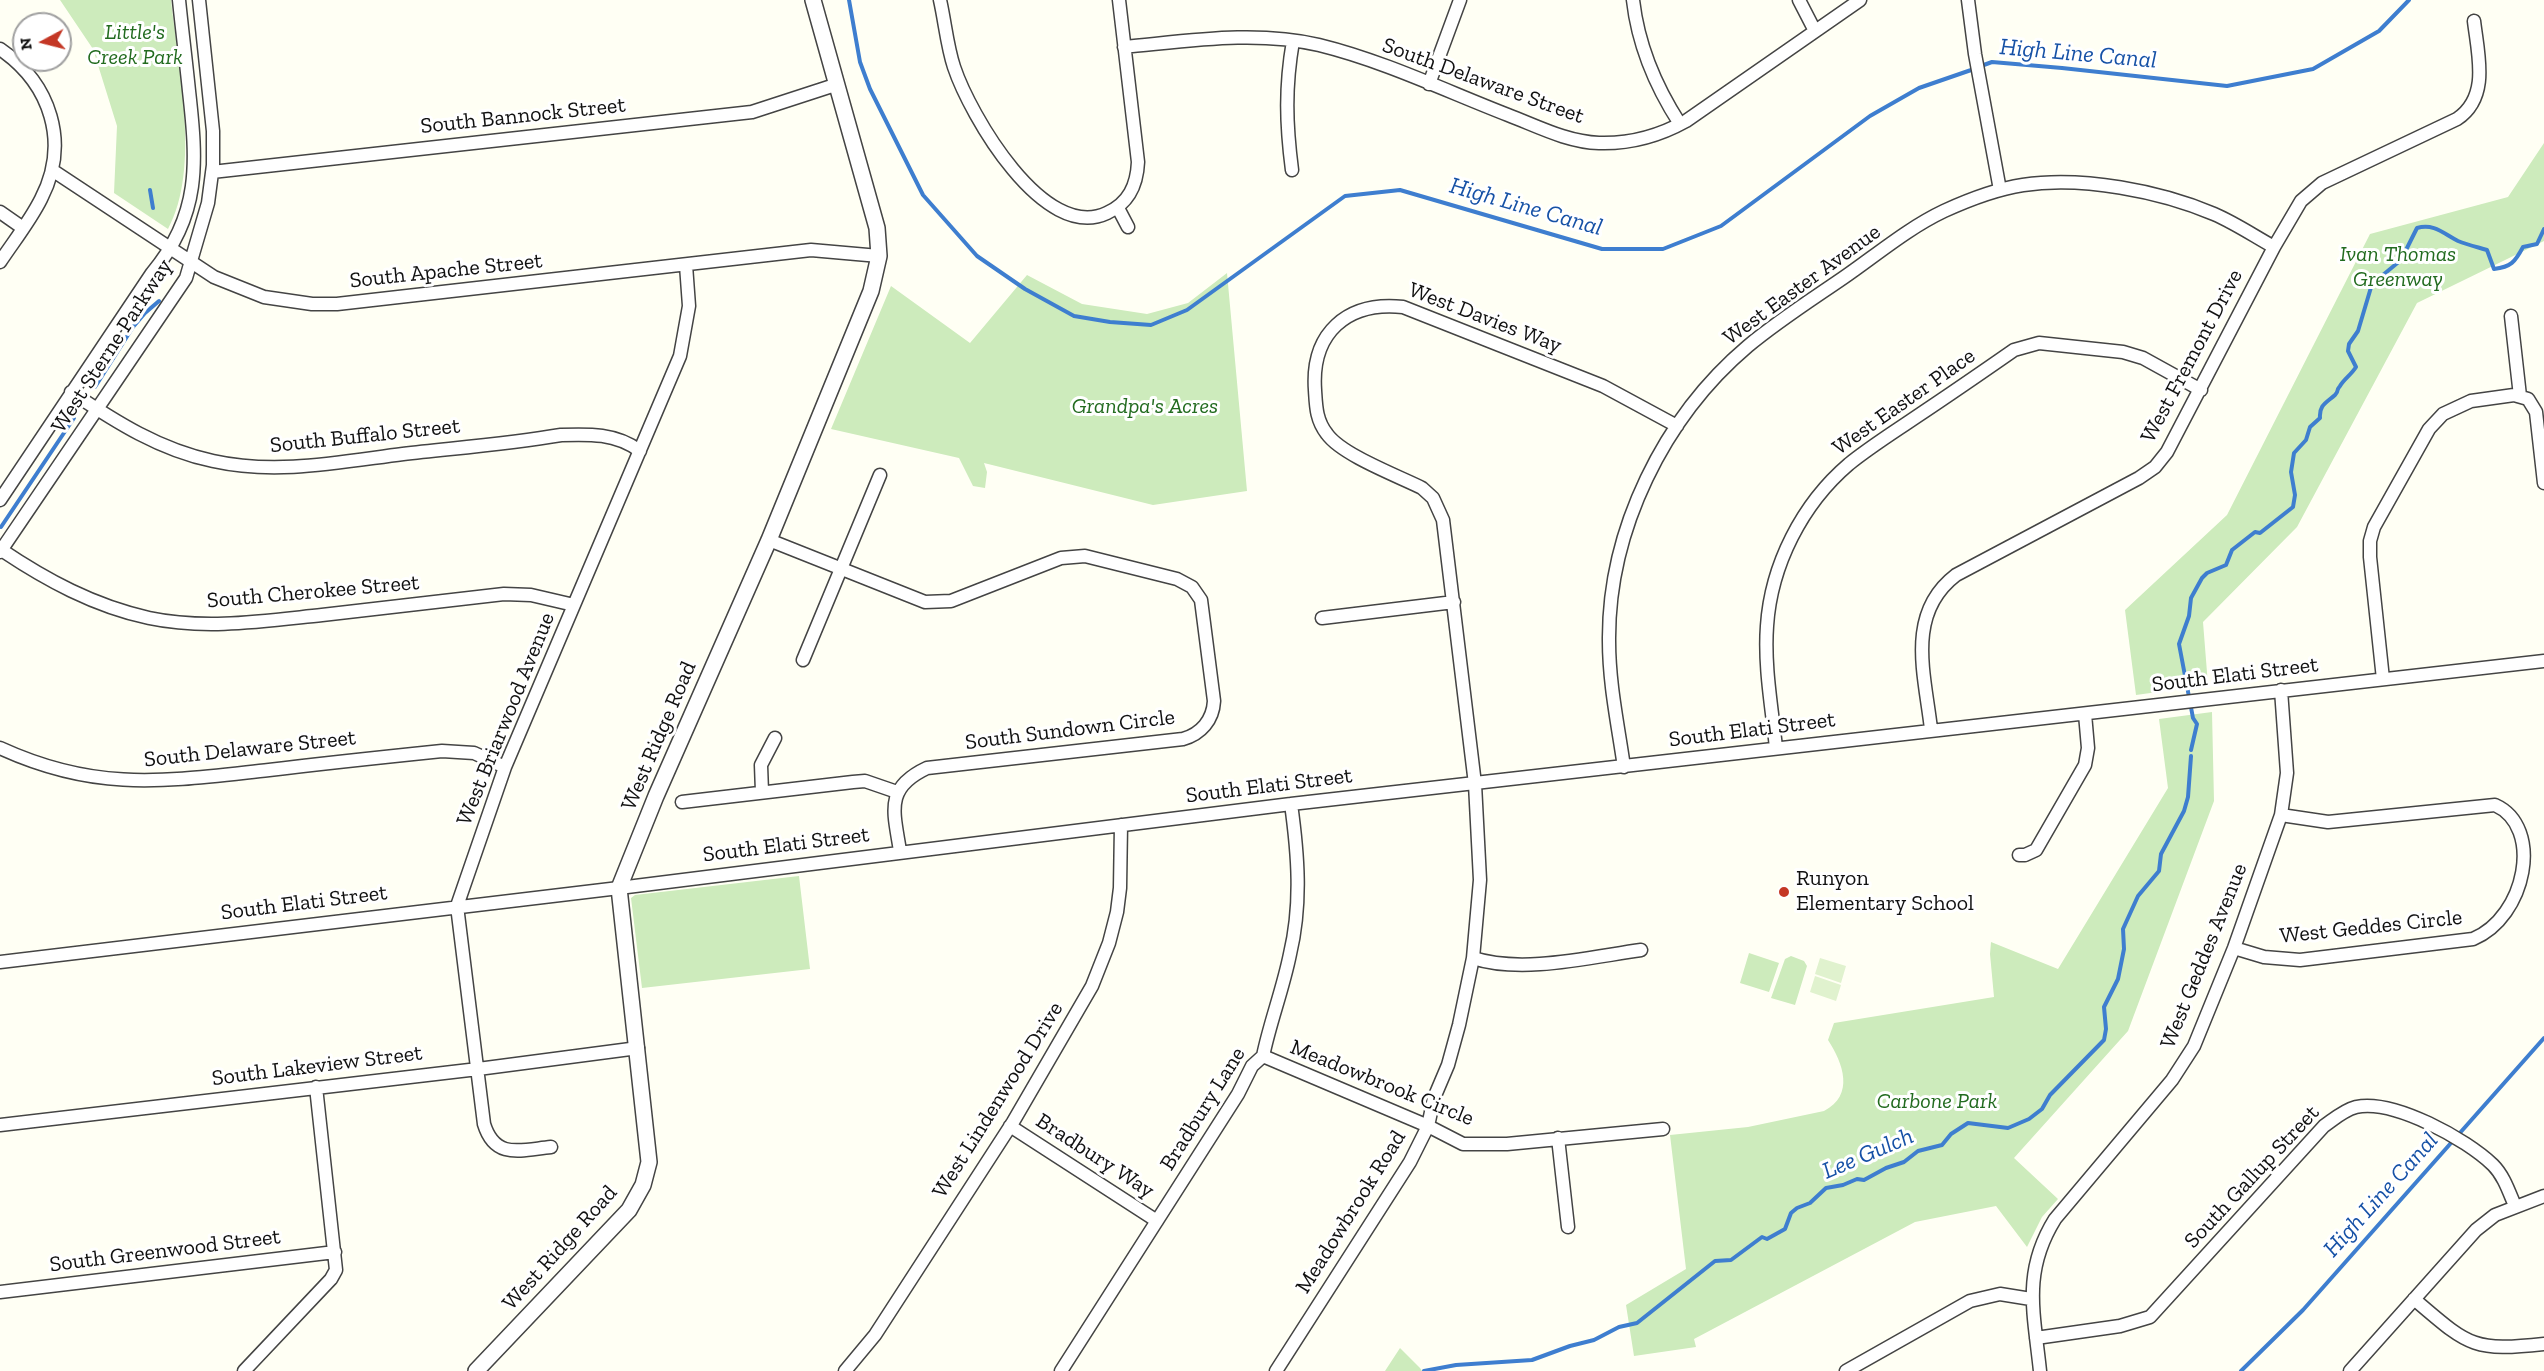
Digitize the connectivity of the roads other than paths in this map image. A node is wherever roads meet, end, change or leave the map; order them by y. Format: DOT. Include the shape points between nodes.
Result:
graph roads {
  1 [pos="179,0"];
  2 [pos="199,0"];
  3 [pos="805,0"];
  4 [pos="813,0"];
  5 [pos="940,0"];
  6 [pos="1119,0"];
  7 [pos="1460,0"];
  8 [pos="1633,0"];
  9 [pos="1799,0"];
  10 [pos="1860,0"];
  11 [pos="1968,0"];
  12 [pos="2474,21"];
  13 [pos="1815,31"];
  14 [pos="203,38"];
  15 [pos="183,40"];
  16 [pos="1293,40"];
  17 [pos="1124,47"];
  18 [pos="0,49"];
  19 [pos="1429,84"];
  20 [pos="835,85"];
  21 [pos="1680,124"];
  22 [pos="52,170"];
  23 [pos="1292,170"];
  24 [pos="213,172"];
  25 [pos="2000,190"];
  26 [pos="1118,208"];
  27 [pos="0,212"];
  28 [pos="1128,227"];
  29 [pos="23,228"];
  30 [pos="2274,247"];
  31 [pos="170,250"];
  32 [pos="879,256"];
  33 [pos="0,261"];
  34 [pos="191,262"];
  35 [pos="686,265"];
  36 [pos="2511,316"];
  37 [pos="2201,390"];
  38 [pos="71,392"];
  39 [pos="2520,396"];
  40 [pos="96,409"];
  41 [pos="1677,426"];
  42 [pos="640,451"];
  43 [pos="880,475"];
  44 [pos="2544,483"];
  45 [pos="0,500"];
  46 [pos="769,540"];
  47 [pos="0,551"];
  48 [pos="840,567"];
  49 [pos="1454,602"];
  50 [pos="574,605"];
  51 [pos="1322,618"];
  52 [pos="803,660"];
  53 [pos="2544,661"];
  54 [pos="2383,679"];
  55 [pos="2281,690"];
  56 [pos="2085,714"];
  57 [pos="1931,729"];
  58 [pos="775,738"];
  59 [pos="0,748"];
  60 [pos="1776,748"];
  61 [pos="505,767"];
  62 [pos="1624,767"];
  63 [pos="1475,784"];
  64 [pos="762,792"];
  65 [pos="897,792"];
  66 [pos="682,802"];
  67 [pos="1292,804"];
  68 [pos="2281,815"];
  69 [pos="1121,825"];
  70 [pos="2531,827"];
  71 [pos="900,851"];
  72 [pos="2019,855"];
  73 [pos="2534,881"];
  74 [pos="619,888"];
  75 [pos="458,906"];
  76 [pos="2234,948"];
  77 [pos="1641,950"];
  78 [pos="1473,958"];
  79 [pos="0,962"];
  80 [pos="638,1048"];
  81 [pos="1263,1056"];
  82 [pos="478,1069"];
  83 [pos="316,1087"];
  84 [pos="0,1125"];
  85 [pos="1010,1126"];
  86 [pos="1428,1126"];
  87 [pos="1663,1129"];
  88 [pos="1558,1138"];
  89 [pos="551,1148"];
  90 [pos="2544,1196"];
  91 [pos="2515,1206"];
  92 [pos="1157,1221"];
  93 [pos="1568,1227"];
  94 [pos="335,1252"];
  95 [pos="0,1292"];
  96 [pos="2031,1299"];
  97 [pos="2414,1299"];
  98 [pos="2037,1338"];
  99 [pos="2544,1344"];
  100 [pos="244,1371"];
  101 [pos="477,1371"];
  102 [pos="844,1371"];
  103 [pos="1061,1371"];
  104 [pos="1276,1371"];
  105 [pos="1846,1371"];
  106 [pos="2040,1371"];
  107 [pos="2350,1371"];
  1 -- 15 [label="street, West Sterne Parkway"];
  2 -- 14 [label="street, West Sterne Parkway"];
  3 -- 20 [label="street, West Ridge Road"];
  4 -- 20 [label="street, West Ridge Road"];
  5 -- 26 [label="street" via="954,67 974,113 1006,161 1067,215 1090,218"];
  6 -- 17 [label="street"];
  7 -- 19 [label="street"];
  8 -- 21 [label="street" via="1646,54"];
  9 -- 13 [label="street"];
  10 -- 13 [label="street, South Delaware Street"];
  11 -- 25 [label="street"];
  12 -- 30 [label="street, West Fremont Drive" via="2480,74 2470,107 2457,119 2314,189 2297,206"];
  13 -- 21 [label="street, South Delaware Street"];
  14 -- 15 [label="street"];
  14 -- 24 [label="street, West Sterne Parkway" via="213,131"];
  15 -- 31 [label="street, West Sterne Parkway" via="196,158 190,200"];
  16 -- 17 [label="street, South Delaware Street" via="1238,37"];
  16 -- 19 [label="street, South Delaware Street" via="1341,51"];
  16 -- 23 [label="street" via="1286,105"];
  17 -- 26 [label="street" via="1138,162 1134,188"];
  18 -- 22 [label="street" via="22,66 43,94 56,140"];
  19 -- 21 [label="street, South Delaware Street" via="1584,141 1639,140"];
  20 -- 24 [label="street, South Bannock Street" via="752,112"];
  20 -- 32 [label="street, West Ridge Road" via="877,228"];
  22 -- 29 [label="street" via="40,201"];
  22 -- 31 [label="street, South Apache Street"];
  24 -- 34 [label="street, West Sterne Parkway"];
  25 -- 30 [label="street, West Easter Avenue" via="2055,182 2150,194 2216,215"];
  25 -- 41 [label="street, West Easter Avenue" via="1928,220 1767,330 1709,384"];
  26 -- 28 [label="street"];
  27 -- 29 [label="street"];
  29 -- 33 [label="street"];
  30 -- 37 [label="street, West Fremont Drive"];
  31 -- 34 [label="street, South Apache Street"];
  31 -- 38 [label="street, West Sterne Parkway"];
  32 -- 35 [label="street, South Apache Street" via="811,250"];
  32 -- 46 [label="street, West Ridge Road" via="871,291"];
  34 -- 35 [label="street, South Apache Street" via="214,277 264,297 312,304"];
  34 -- 40 [label="street, West Sterne Parkway" via="186,278"];
  35 -- 42 [label="street, West Briarwood Avenue" via="689,306 684,342"];
  36 -- 39 [label="street"];
  37 -- 57 [label="street, West Fremont Drive" via="2167,452 2155,466 1956,575 1938,592 1922,632"];
  37 -- 60 [label="street, West Easter Place" via="2132,354 2032,344 2014,350 1847,466 1806,513 1783,556 1774,584 1766,654"];
  38 -- 40 [label="street, South Buffalo Street"];
  38 -- 45 [label="street, West Sterne Parkway"];
  39 -- 44 [label="street" via="2528,399 2536,411"];
  39 -- 54 [label="street" via="2470,400 2443,414 2429,429 2374,527 2370,557"];
  40 -- 42 [label="street, South Buffalo Street" via="158,444 202,459 237,465 299,467 561,435 609,436"];
  40 -- 47 [label="street, West Sterne Parkway"];
  41 -- 49 [label="street, West Davies Way" via="1603,386 1403,307 1375,306 1338,323 1323,342 1315,364 1315,406 1321,425 1343,448 1422,488 1433,498 1443,520"];
  41 -- 62 [label="street, West Easter Avenue" via="1635,506 1613,592 1610,674"];
  42 -- 50 [label="street, West Briarwood Avenue"];
  43 -- 48 [label="street"];
  46 -- 48 [label="street, South Sundown Circle"];
  46 -- 74 [label="street, West Ridge Road"];
  47 -- 50 [label="street, South Cherokee Street" via="95,602 149,618 183,623 240,624 504,594 531,595"];
  48 -- 52 [label="street"];
  48 -- 65 [label="street, South Sundown Circle" via="934,603 951,601 1061,558 1085,556 1186,583 1198,594 1204,609 1214,707 1208,722 1196,733 1183,739 927,768"];
  49 -- 51 [label="street"];
  49 -- 63 [label="street, West Davies Way"];
  50 -- 61 [label="street, West Briarwood Avenue"];
  53 -- 54 [label="street, South Elati Street"];
  54 -- 55 [label="street, South Elati Street"];
  55 -- 56 [label="street, South Elati Street"];
  55 -- 68 [label="street, West Geddes Avenue" via="2287,773"];
  56 -- 57 [label="street, South Elati Street"];
  56 -- 72 [label="street" via="2088,748 2082,774 2036,850"];
  57 -- 60 [label="street, South Elati Street"];
  58 -- 64 [label="street" via="761,765"];
  59 -- 61 [label="street, South Delaware Street" via="76,775 146,782 442,751 474,753"];
  60 -- 62 [label="street, South Elati Street"];
  61 -- 75 [label="street, West Briarwood Avenue"];
  62 -- 63 [label="street, South Elati Street"];
  63 -- 67 [label="street, South Elati Street"];
  63 -- 78 [label="street, Meadowbrook Road" via="1480,880"];
  64 -- 65 [label="street" via="866,781"];
  64 -- 66 [label="street"];
  65 -- 71 [label="street" via="894,810"];
  67 -- 69 [label="street, South Elati Street"];
  67 -- 81 [label="street, Bradbury Lane" via="1298,853 1296,923"];
  68 -- 70 [label="street" via="2328,822 2486,805 2506,808"];
  68 -- 76 [label="street, West Geddes Avenue"];
  69 -- 71 [label="street, South Elati Street"];
  69 -- 85 [label="street, West Lindenwood Drive" via="1117,912 1104,956 1092,986"];
  71 -- 74 [label="street, South Elati Street"];
  73 -- 76 [label="street, West Geddes Circle" via="2495,927 2463,941 2300,960 2264,957"];
  74 -- 75 [label="street, South Elati Street"];
  74 -- 80 [label="street, West Ridge Road"];
  75 -- 79 [label="street, South Elati Street"];
  75 -- 82 [label="street, West Briarwood Avenue"];
  76 -- 96 [label="street, West Geddes Avenue" via="2186,1060 2042,1240"];
  77 -- 78 [label="street" via="1525,965"];
  78 -- 86 [label="street, Meadowbrook Road" via="1459,1025"];
  80 -- 82 [label="street, South Lakeview Street"];
  80 -- 101 [label="street, West Ridge Road" via="649,1162 643,1185 629,1210"];
  81 -- 86 [label="street, Meadowbrook Circle"];
  81 -- 92 [label="street, Bradbury Lane" via="1252,1066"];
  82 -- 83 [label="street, South Lakeview Street"];
  82 -- 89 [label="street, West Briarwood Avenue" via="488,1138 509,1151"];
  83 -- 84 [label="street, South Lakeview Street"];
  83 -- 94 [label="street"];
  85 -- 92 [label="street, Bradbury Way"];
  85 -- 102 [label="street, West Lindenwood Drive" via="875,1335"];
  86 -- 88 [label="street, Meadowbrook Circle" via="1463,1144"];
  86 -- 104 [label="street, Meadowbrook Road" via="1410,1162"];
  87 -- 88 [label="street, Meadowbrook Circle"];
  88 -- 93 [label="street"];
  90 -- 91 [label="street"];
  91 -- 97 [label="street" via="2476,1230"];
  91 -- 98 [label="street, South Gallup Street" via="2495,1166 2469,1146 2405,1112 2377,1105 2354,1107 2324,1126 2150,1317 2120,1326"];
  92 -- 103 [label="street, Bradbury Lane"];
  94 -- 95 [label="street, South Greenwood Street"];
  94 -- 100 [label="street" via="336,1270 331,1279"];
  96 -- 98 [label="street, West Geddes Avenue"];
  96 -- 105 [label="street" via="2000,1294 1970,1301"];
  97 -- 99 [label="street" via="2471,1342 2498,1348"];
  97 -- 107 [label="street"];
  98 -- 106 [label="street, West Geddes Avenue"];
}
